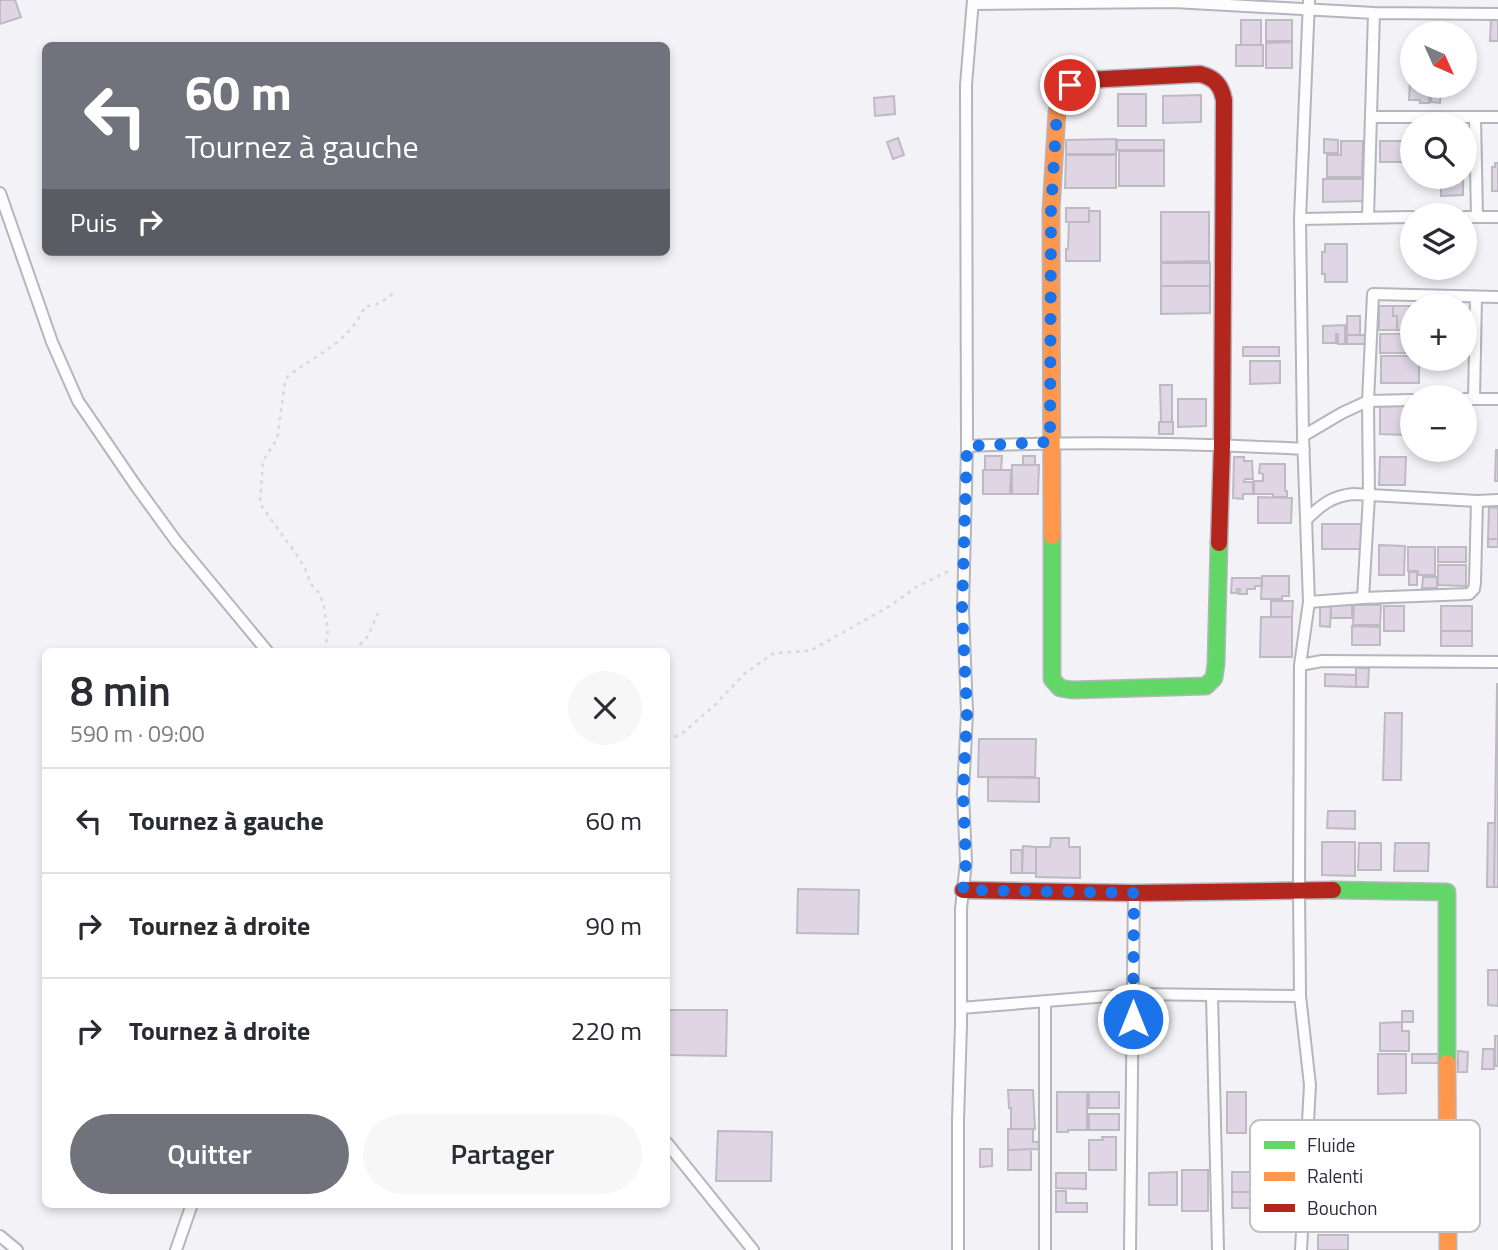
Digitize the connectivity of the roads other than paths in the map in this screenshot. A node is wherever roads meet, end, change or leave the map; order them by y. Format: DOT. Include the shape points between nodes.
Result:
graph roads {
  1 [pos="974,2"];
  2 [pos="1309,4"];
  3 [pos="1374,13"];
  4 [pos="1498,13"];
  5 [pos="1372,117"];
  6 [pos="1400,117"];
  7 [pos="1477,117"];
  8 [pos="1498,117"];
  9 [pos="0,193"];
  10 [pos="1368,217"];
  11 [pos="1400,217"];
  12 [pos="1477,217"];
  13 [pos="1498,217"];
  14 [pos="1300,219"];
  15 [pos="1400,295"];
  16 [pos="1477,297"];
  17 [pos="1498,297"];
  18 [pos="1477,399"];
  19 [pos="1498,399"];
  20 [pos="1400,400"];
  21 [pos="1368,401"];
  22 [pos="1303,436"];
  23 [pos="1050,442"];
  24 [pos="1222,445"];
  25 [pos="967,446"];
  26 [pos="1304,449"];
  27 [pos="1369,496"];
  28 [pos="1498,500"];
  29 [pos="1477,501"];
  30 [pos="1306,520"];
  31 [pos="1363,598"];
  32 [pos="1309,602"];
  33 [pos="265,648"];
  34 [pos="1498,662"];
  35 [pos="1300,665"];
  36 [pos="963,890"];
  37 [pos="1299,890"];
  38 [pos="1134,893"];
  39 [pos="1133,994"];
  40 [pos="1213,995"];
  41 [pos="1300,996"];
  42 [pos="1045,1002"];
  43 [pos="961,1008"];
  44 [pos="1308,1120"];
  45 [pos="1448,1120"];
  46 [pos="670,1147"];
  47 [pos="191,1208"];
  48 [pos="1302,1232"];
  49 [pos="1448,1232"];
  50 [pos="0,1236"];
  51 [pos="17,1250"];
  52 [pos="176,1250"];
  53 [pos="753,1250"];
  54 [pos="958,1250"];
  55 [pos="1045,1250"];
  56 [pos="1130,1250"];
  57 [pos="1217,1250"];
  58 [pos="1301,1250"];
  59 [pos="1448,1250"];
  1 -- 2 [label="street"];
  1 -- 25 [label="street" via="967,85"];
  2 -- 3 [label="street"];
  2 -- 14 [label="street"];
  3 -- 4 [label="street"];
  3 -- 5 [label="street"];
  5 -- 6 [label="street"];
  5 -- 10 [label="street"];
  7 -- 8 [label="street"];
  9 -- 33 [label="street" via="52,342 78,401 176,541"];
  10 -- 11 [label="street"];
  10 -- 14 [label="street"];
  12 -- 13 [label="street"];
  14 -- 22 [label="street"];
  15 -- 21 [label="street" via="1373,294"];
  16 -- 17 [label="street"];
  18 -- 19 [label="street"];
  20 -- 21 [label="street"];
  21 -- 22 [label="street"];
  21 -- 27 [label="street"];
  22 -- 26 [label="street"];
  23 -- 24 [label="street"];
  23 -- 24 [label="street" via="1052,678 1060,688 1072,690 1206,686 1214,678"];
  23 -- 24 [label="street" via="1051,210 1057,111 1063,94 1070,85 1086,80 1200,74 1213,77 1222,87 1224,100"];
  23 -- 25 [label="street"];
  24 -- 26 [label="street"];
  25 -- 36 [label="street" via="962,610 967,713"];
  26 -- 30 [label="street"];
  27 -- 29 [label="street"];
  27 -- 30 [label="street" via="1340,495"];
  27 -- 31 [label="street"];
  28 -- 29 [label="street"];
  29 -- 31 [label="street" via="1475,583 1469,594"];
  30 -- 32 [label="street"];
  31 -- 32 [label="street"];
  32 -- 35 [label="street"];
  34 -- 35 [label="street" via="1322,661"];
  35 -- 37 [label="street"];
  36 -- 38 [label="street"];
  36 -- 43 [label="street"];
  37 -- 38 [label="street"];
  37 -- 41 [label="street"];
  37 -- 45 [label="street" via="1447,892"];
  38 -- 39 [label="street"];
  39 -- 40 [label="street"];
  39 -- 42 [label="street"];
  39 -- 56 [label="street"];
  40 -- 41 [label="street"];
  40 -- 57 [label="street"];
  41 -- 44 [label="street" via="1310,1085"];
  42 -- 43 [label="street"];
  42 -- 55 [label="street"];
  43 -- 54 [label="street"];
  46 -- 53 [label="street"];
  47 -- 52 [label="street"];
  48 -- 58 [label="street"];
  49 -- 59 [label="street"];
  50 -- 51 [label="street"];
}
